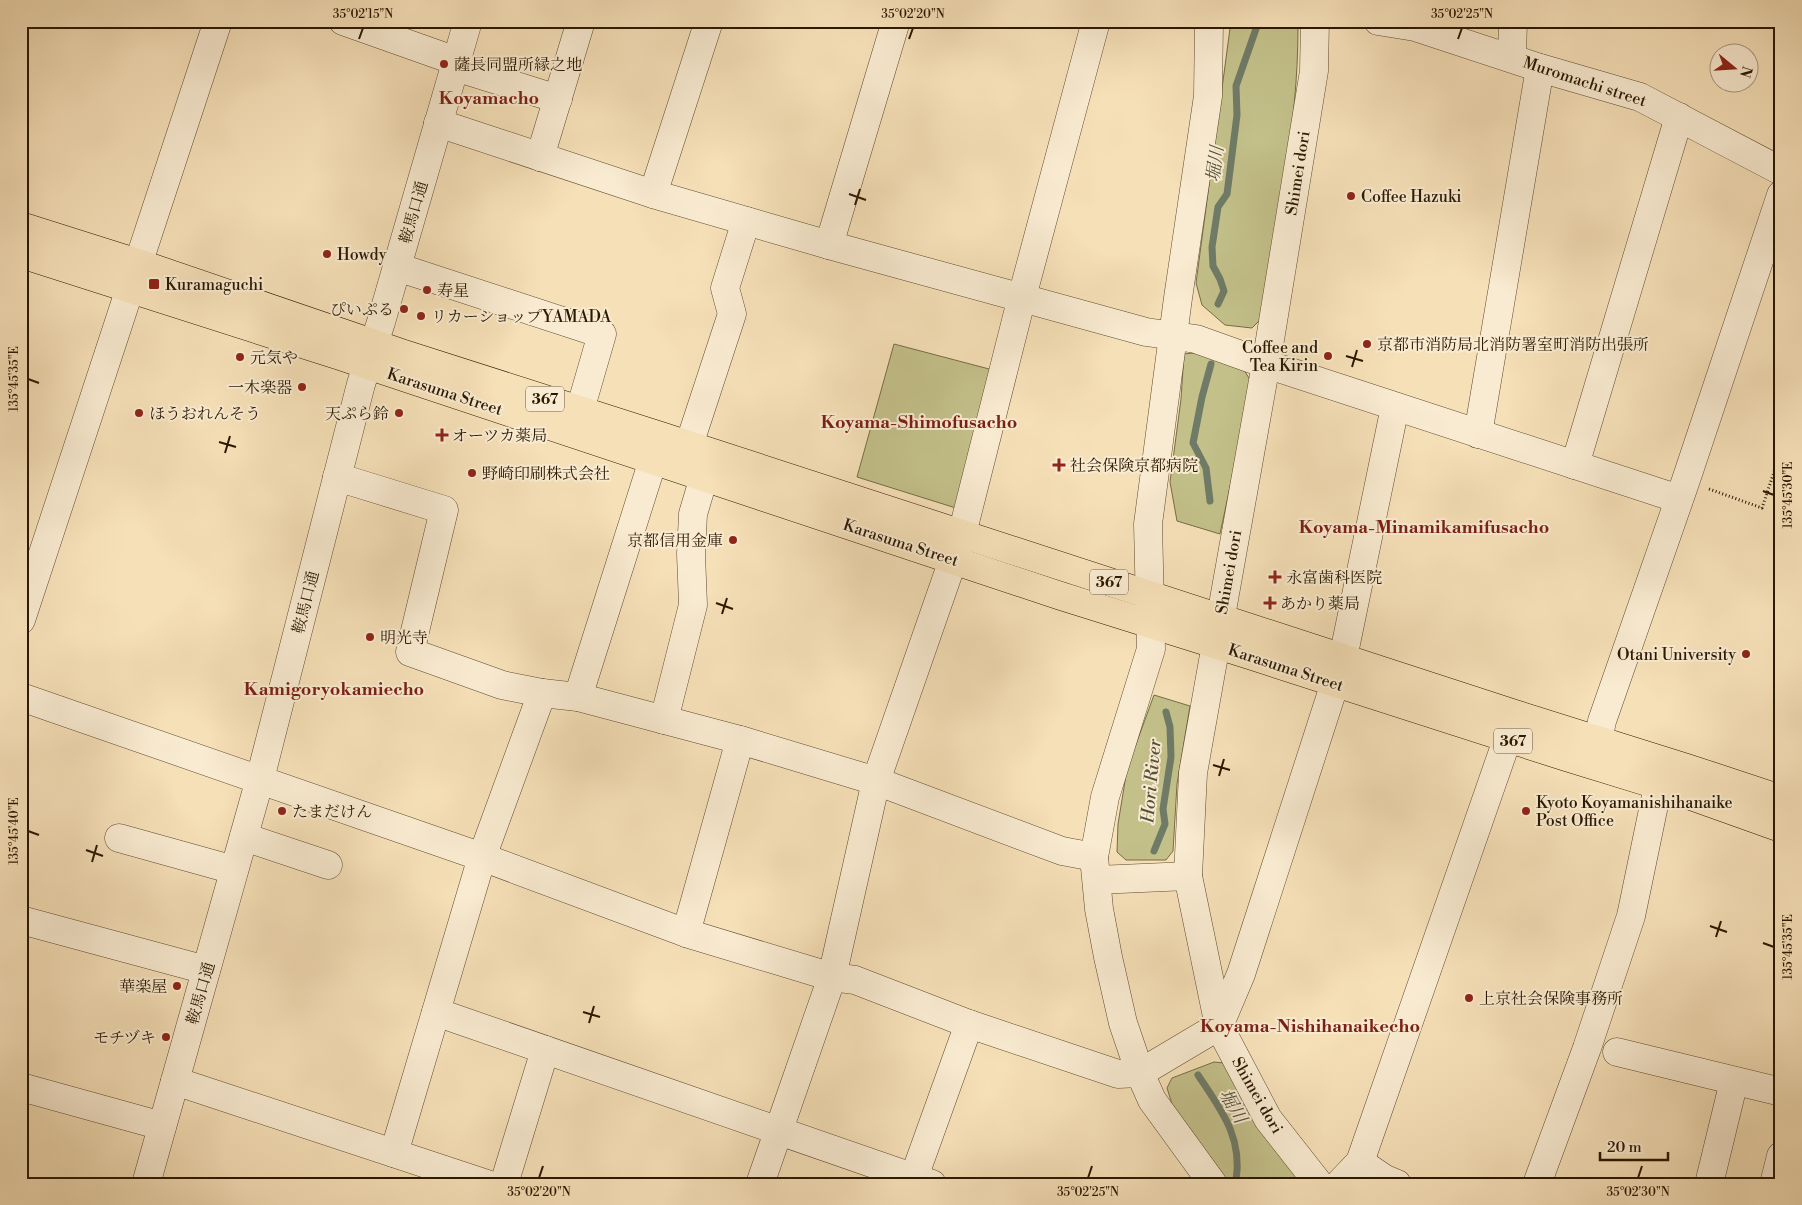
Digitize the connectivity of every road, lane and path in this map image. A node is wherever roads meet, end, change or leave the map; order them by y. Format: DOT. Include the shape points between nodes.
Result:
graph roads {
  1 [pos="218,21"];
  2 [pos="343,21"];
  3 [pos="468,21"];
  4 [pos="582,21"];
  5 [pos="708,21"];
  6 [pos="896,21"];
  7 [pos="1096,21"];
  8 [pos="1209,21"];
  9 [pos="1314,21"];
  10 [pos="1378,21"];
  11 [pos="1513,21"];
  12 [pos="1512,57"];
  13 [pos="456,64"];
  14 [pos="1540,68"];
  15 [pos="558,99"];
  16 [pos="1679,117"];
  17 [pos="438,123"];
  18 [pos="540,157"];
  19 [pos="1781,171"];
  20 [pos="653,194"];
  21 [pos="1781,196"];
  22 [pos="746,221"];
  23 [pos="21,226"];
  24 [pos="829,245"];
  25 [pos="21,254"];
  26 [pos="138,264"];
  27 [pos="397,267"];
  28 [pos="130,289"];
  29 [pos="1022,297"];
  30 [pos="1173,336"];
  31 [pos="370,355"];
  32 [pos="1266,364"];
  33 [pos="1395,407"];
  34 [pos="580,410"];
  35 [pos="1478,434"];
  36 [pos="689,445"];
  37 [pos="657,448"];
  38 [pos="1781,450"];
  39 [pos="1575,465"];
  40 [pos="337,477"];
  41 [pos="704,477"];
  42 [pos="1682,490"];
  43 [pos="958,547"];
  44 [pos="1149,595"];
  45 [pos="1220,618"];
  46 [pos="21,620"];
  47 [pos="1150,623"];
  48 [pos="1216,644"];
  49 [pos="1339,671"];
  50 [pos="542,693"];
  51 [pos="21,697"];
  52 [pos="578,697"];
  53 [pos="664,720"];
  54 [pos="1511,727"];
  55 [pos="740,740"];
  56 [pos="1598,740"];
  57 [pos="1663,774"];
  58 [pos="260,779"];
  59 [pos="876,780"];
  60 [pos="1781,799"];
  61 [pos="1781,828"];
  62 [pos="244,837"];
  63 [pos="119,838"];
  64 [pos="482,856"];
  65 [pos="328,865"];
  66 [pos="1096,869"];
  67 [pos="234,870"];
  68 [pos="1188,876"];
  69 [pos="21,920"];
  70 [pos="686,933"];
  71 [pos="206,970"];
  72 [pos="832,977"];
  73 [pos="436,1012"];
  74 [pos="969,1024"];
  75 [pos="1219,1026"];
  76 [pos="545,1050"];
  77 [pos="1617,1052"];
  78 [pos="1140,1073"];
  79 [pos="175,1081"];
  80 [pos="1734,1081"];
  81 [pos="21,1087"];
  82 [pos="1781,1092"];
  83 [pos="162,1126"];
  84 [pos="778,1131"];
  85 [pos="394,1153"];
  86 [pos="1781,1156"];
  87 [pos="1350,1176"];
  88 [pos="923,1180"];
  89 [pos="146,1184"];
  90 [pos="487,1184"];
  91 [pos="504,1184"];
  92 [pos="760,1184"];
  93 [pos="1213,1184"];
  94 [pos="1319,1184"];
  95 [pos="1397,1184"];
  96 [pos="1537,1184"];
  97 [pos="1709,1184"];
  98 [pos="1774,1184"];
  1 -- 26 [label="street"];
  2 -- 13 [label="street"];
  3 -- 13 [label="street, 鞍馬口通"];
  4 -- 15 [label="street"];
  5 -- 20 [label="street"];
  6 -- 24 [label="street"];
  7 -- 29 [label="street"];
  8 -- 30 [label="street" via="1208,96"];
  9 -- 32 [label="street, Shimei dori" via="1314,71"];
  10 -- 12 [label="street, Muromachi street" via="1415,27"];
  11 -- 12 [label="street"];
  12 -- 14 [label="street, Muromachi street"];
  13 -- 15 [label="street"];
  13 -- 17 [label="street, 鞍馬口通"];
  14 -- 16 [label="street, Muromachi street" via="1640,97"];
  14 -- 35 [label="street"];
  15 -- 18 [label="street"];
  16 -- 19 [label="street, Muromachi street"];
  16 -- 39 [label="street"];
  17 -- 18 [label="street"];
  17 -- 27 [label="street, 鞍馬口通"];
  18 -- 20 [label="street"];
  20 -- 22 [label="street"];
  21 -- 42 [label="street"];
  22 -- 24 [label="street"];
  22 -- 36 [label="street" via="725,288 732,314"];
  23 -- 26 [label="highway, Karasuma Street / 367"];
  24 -- 29 [label="street"];
  25 -- 28 [label="highway, Karasuma Street / 367"];
  26 -- 28 [label="street"];
  26 -- 31 [label="highway, Karasuma Street / 367"];
  27 -- 31 [label="street, 鞍馬口通"];
  27 -- 34 [label="street" via="602,334"];
  28 -- 31 [label="highway, Karasuma Street / 367"];
  28 -- 46 [label="street"];
  29 -- 30 [label="street" via="1146,332"];
  29 -- 43 [label="street"];
  30 -- 32 [label="street" via="1196,338"];
  30 -- 44 [label="street" via="1148,524"];
  31 -- 34 [label="highway, Karasuma Street / 367"];
  31 -- 37 [label="highway, Karasuma Street / 367"];
  31 -- 40 [label="street, 鞍馬口通"];
  32 -- 33 [label="street"];
  32 -- 45 [label="street, Shimei dori"];
  33 -- 35 [label="street"];
  33 -- 49 [label="street"];
  34 -- 37 [label="highway, Karasuma Street / 367"];
  35 -- 39 [label="street"];
  36 -- 37 [label="highway, Karasuma Street / 367"];
  36 -- 43 [label="highway, Karasuma Street / 367"];
  37 -- 41 [label="highway, Karasuma Street / 367"];
  37 -- 52 [label="street"];
  38 -- 42 [label="path" via="1762,508"];
  39 -- 42 [label="street"];
  40 -- 50 [label="street" via="444,510 410,652 502,685"];
  40 -- 58 [label="street, 鞍馬口通"];
  41 -- 43 [label="highway, Karasuma Street / 367"];
  41 -- 53 [label="street" via="693,514 693,605"];
  42 -- 56 [label="street"];
  43 -- 44 [label="highway, Karasuma Street / 367"];
  43 -- 47 [label="highway, Karasuma Street / 367" via="1061,596"];
  43 -- 59 [label="street"];
  44 -- 45 [label="highway, Karasuma Street / 367"];
  44 -- 47 [label="street"];
  45 -- 48 [label="street, Shimei dori"];
  45 -- 49 [label="highway, Karasuma Street / 367"];
  47 -- 48 [label="highway, Karasuma Street / 367"];
  47 -- 66 [label="street" via="1151,649 1105,797"];
  48 -- 49 [label="highway, Karasuma Street / 367"];
  48 -- 68 [label="street, Shimei dori" via="1193,773"];
  49 -- 54 [label="highway, Karasuma Street / 367"];
  49 -- 75 [label="street" via="1255,935"];
  50 -- 52 [label="street"];
  50 -- 64 [label="street"];
  51 -- 58 [label="street"];
  52 -- 53 [label="street"];
  53 -- 55 [label="street"];
  54 -- 56 [label="highway, Karasuma Street / 367"];
  54 -- 57 [label="highway, Karasuma Street / 367"];
  54 -- 87 [label="street"];
  55 -- 59 [label="street"];
  55 -- 70 [label="street"];
  56 -- 57 [label="highway, Karasuma Street / 367"];
  57 -- 60 [label="highway, Karasuma Street / 367"];
  57 -- 61 [label="highway, Karasuma Street / 367"];
  57 -- 96 [label="street" via="1630,916 1587,1048"];
  58 -- 62 [label="street, 鞍馬口通"];
  58 -- 64 [label="street"];
  59 -- 66 [label="street" via="1062,851"];
  59 -- 72 [label="street"];
  62 -- 65 [label="street"];
  62 -- 67 [label="street, 鞍馬口通"];
  63 -- 67 [label="street"];
  64 -- 70 [label="street"];
  64 -- 73 [label="street"];
  66 -- 68 [label="street"];
  66 -- 78 [label="street" via="1099,909 1123,1023"];
  67 -- 71 [label="street, 鞍馬口通"];
  68 -- 75 [label="street, Shimei dori"];
  69 -- 71 [label="street"];
  70 -- 72 [label="street"];
  71 -- 79 [label="street, 鞍馬口通"];
  72 -- 74 [label="street" via="855,980"];
  72 -- 84 [label="street"];
  73 -- 76 [label="street"];
  73 -- 85 [label="street"];
  74 -- 78 [label="street" via="1118,1074"];
  74 -- 88 [label="street"];
  75 -- 78 [label="street"];
  75 -- 94 [label="street, Shimei dori" via="1268,1119"];
  76 -- 84 [label="street"];
  76 -- 91 [label="street"];
  77 -- 80 [label="street"];
  78 -- 93 [label="street" via="1152,1100"];
  79 -- 83 [label="street, 鞍馬口通"];
  79 -- 85 [label="street"];
  80 -- 82 [label="street"];
  80 -- 97 [label="street"];
  81 -- 83 [label="street"];
  83 -- 89 [label="street, 鞍馬口通"];
  84 -- 88 [label="street"];
  84 -- 92 [label="street"];
  85 -- 90 [label="street"];
  86 -- 98 [label="street"];
  87 -- 95 [label="street" via="1385,1179"];
}
